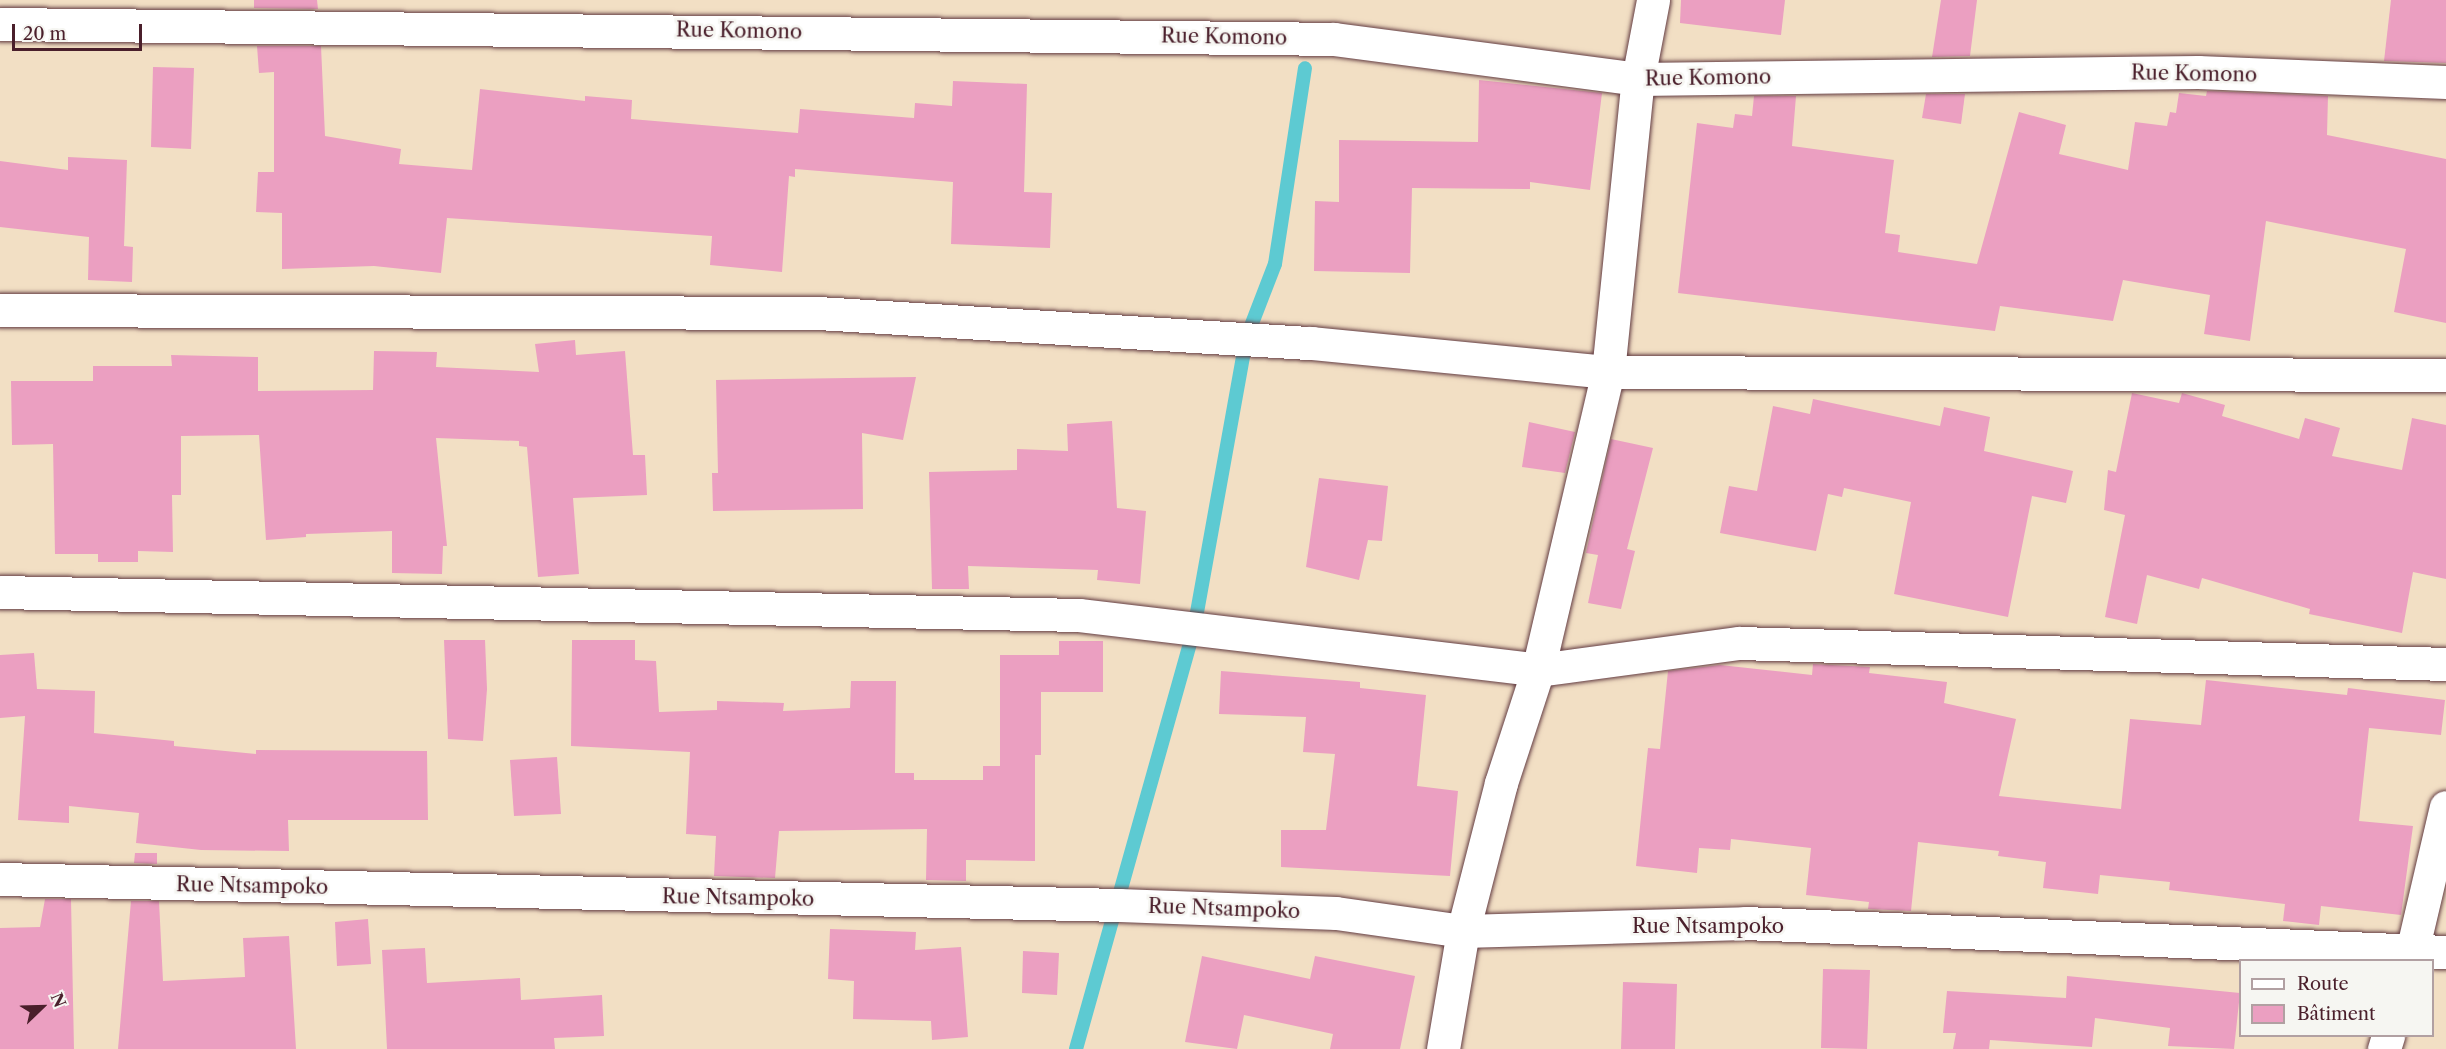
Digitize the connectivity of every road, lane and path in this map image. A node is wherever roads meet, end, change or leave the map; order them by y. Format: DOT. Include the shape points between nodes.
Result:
graph roads {
  1 [pos="1653,0"];
  2 [pos="0,24"];
  3 [pos="1638,80"];
  4 [pos="2446,82"];
  5 [pos="0,310"];
  6 [pos="1608,372"];
  7 [pos="2446,375"];
  8 [pos="0,592"];
  9 [pos="2446,664"];
  10 [pos="1538,670"];
  11 [pos="2446,807"];
  12 [pos="0,879"];
  13 [pos="1464,931"];
  14 [pos="2446,952"];
  15 [pos="2411,956"];
  16 [pos="1443,1049"];
  1 -- 3 [label="street"];
  2 -- 3 [label="street, Rue Komono" via="1334,39"];
  3 -- 4 [label="street, Rue Komono" via="2198,72"];
  3 -- 6 [label="street"];
  5 -- 6 [label="street" via="818,313 1311,343"];
  6 -- 7 [label="street"];
  6 -- 10 [label="street"];
  8 -- 10 [label="street" via="1079,615"];
  9 -- 10 [label="street" via="1739,643"];
  10 -- 13 [label="street" via="1501,783"];
  11 -- 15 [label="street"];
  12 -- 13 [label="street, Rue Ntsampoko" via="1119,905 1336,913"];
  13 -- 15 [label="street, Rue Ntsampoko" via="1745,923"];
  13 -- 16 [label="street"];
  14 -- 15 [label="street, Rue Ntsampoko"];
}
